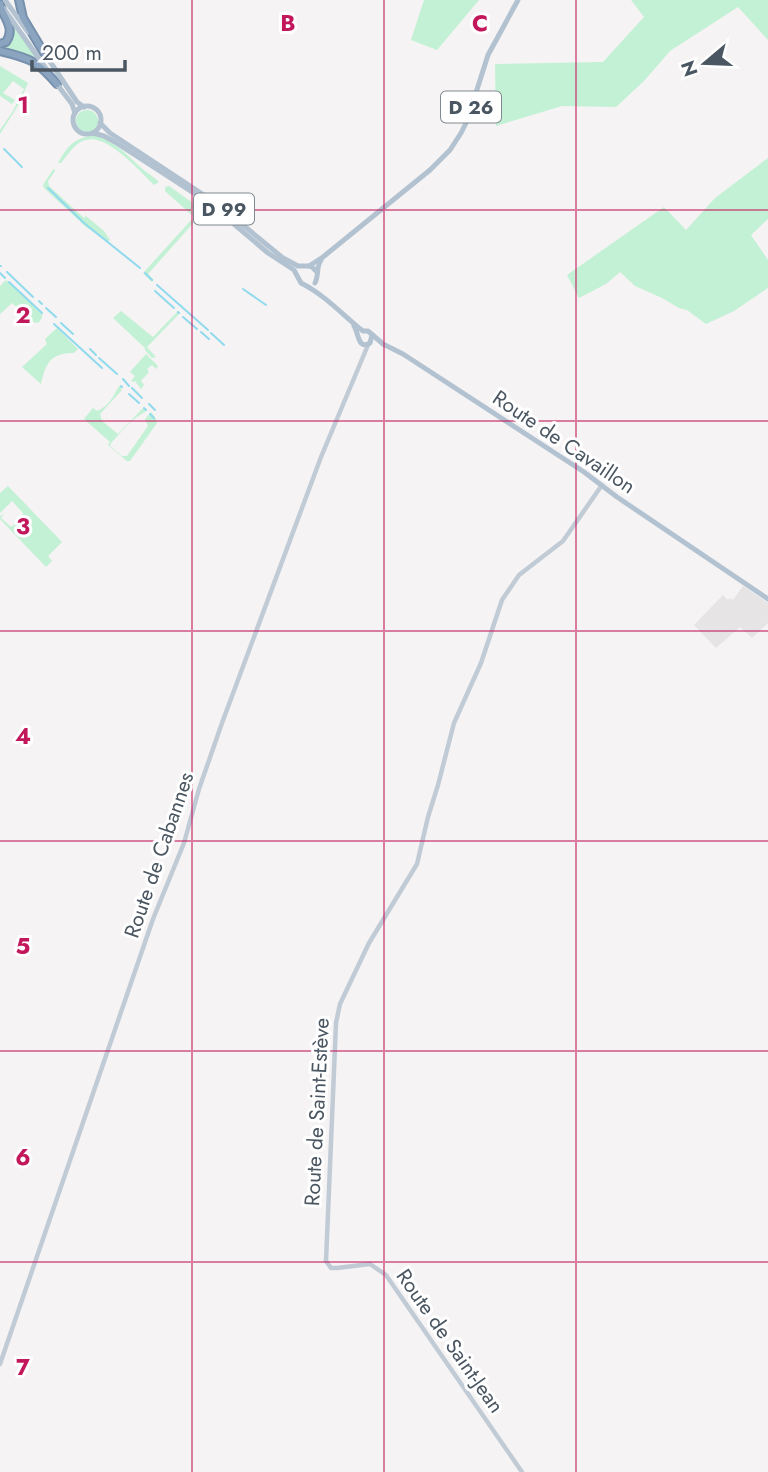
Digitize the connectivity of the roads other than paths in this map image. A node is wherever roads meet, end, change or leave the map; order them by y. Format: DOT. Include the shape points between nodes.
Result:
graph roads {
  1 [pos="19,0"];
  2 [pos="519,0"];
  3 [pos="2,4"];
  4 [pos="0,44"];
  5 [pos="0,51"];
  6 [pos="44,53"];
  7 [pos="57,84"];
  8 [pos="84,107"];
  9 [pos="75,113"];
  10 [pos="100,123"];
  11 [pos="93,132"];
  12 [pos="323,257"];
  13 [pos="306,266"];
  14 [pos="317,272"];
  15 [pos="298,274"];
  16 [pos="315,283"];
  17 [pos="308,286"];
  18 [pos="321,295"];
  19 [pos="361,333"];
  20 [pos="372,335"];
  21 [pos="360,344"];
  22 [pos="369,344"];
  23 [pos="383,344"];
  24 [pos="362,360"];
  25 [pos="602,485"];
  26 [pos="768,597"];
  27 [pos="331,1268"];
  28 [pos="0,1364"];
  29 [pos="522,1472"];
  1 -- 6 [label="highway" via="23,18"];
  2 -- 12 [label="main road, D 26" via="488,55 467,121 450,150"];
  3 -- 4 [label="highway" via="10,31 6,42"];
  3 -- 6 [label="main road"];
  3 -- 7 [label="main road"];
  5 -- 7 [label="highway" via="33,61"];
  6 -- 8 [label="main road"];
  7 -- 9 [label="main road"];
  8 -- 9 [label="main road"];
  8 -- 10 [label="main road" via="96,110"];
  9 -- 11 [label="main road" via="77,130"];
  10 -- 11 [label="main road"];
  10 -- 13 [label="main road, D 99" via="216,203 275,252"];
  11 -- 15 [label="main road, D 99" via="193,193"];
  12 -- 13 [label="main road, D 26"];
  12 -- 14 [label="main road, D 26"];
  13 -- 14 [label="main road"];
  13 -- 15 [label="main road"];
  14 -- 16 [label="main road"];
  15 -- 17 [label="main road" via="299,282"];
  16 -- 17 [label="main road"];
  16 -- 18 [label="main road"];
  17 -- 18 [label="main road"];
  18 -- 19 [label="main road"];
  19 -- 20 [label="main road, Route de Cavaillon"];
  19 -- 21 [label="main road"];
  20 -- 22 [label="main road"];
  20 -- 23 [label="main road, Route de Cavaillon"];
  21 -- 22 [label="main road, Route de Cavaillon"];
  21 -- 24 [label="street, Route de Cabannes"];
  22 -- 23 [label="main road, Route de Cavaillon"];
  22 -- 24 [label="street, Route de Cabannes"];
  23 -- 25 [label="main road, Route de Cavaillon"];
  24 -- 28 [label="street, Route de Cabannes" via="222,723"];
  25 -- 26 [label="main road, Route de Cavaillon"];
  25 -- 27 [label="street, Route de Saint-Estève" via="563,541 519,575 502,600 454,723 417,864 369,943 340,1003 326,1251"];
  27 -- 29 [label="street, Route de Saint-Jean" via="370,1264 386,1275"];
}
